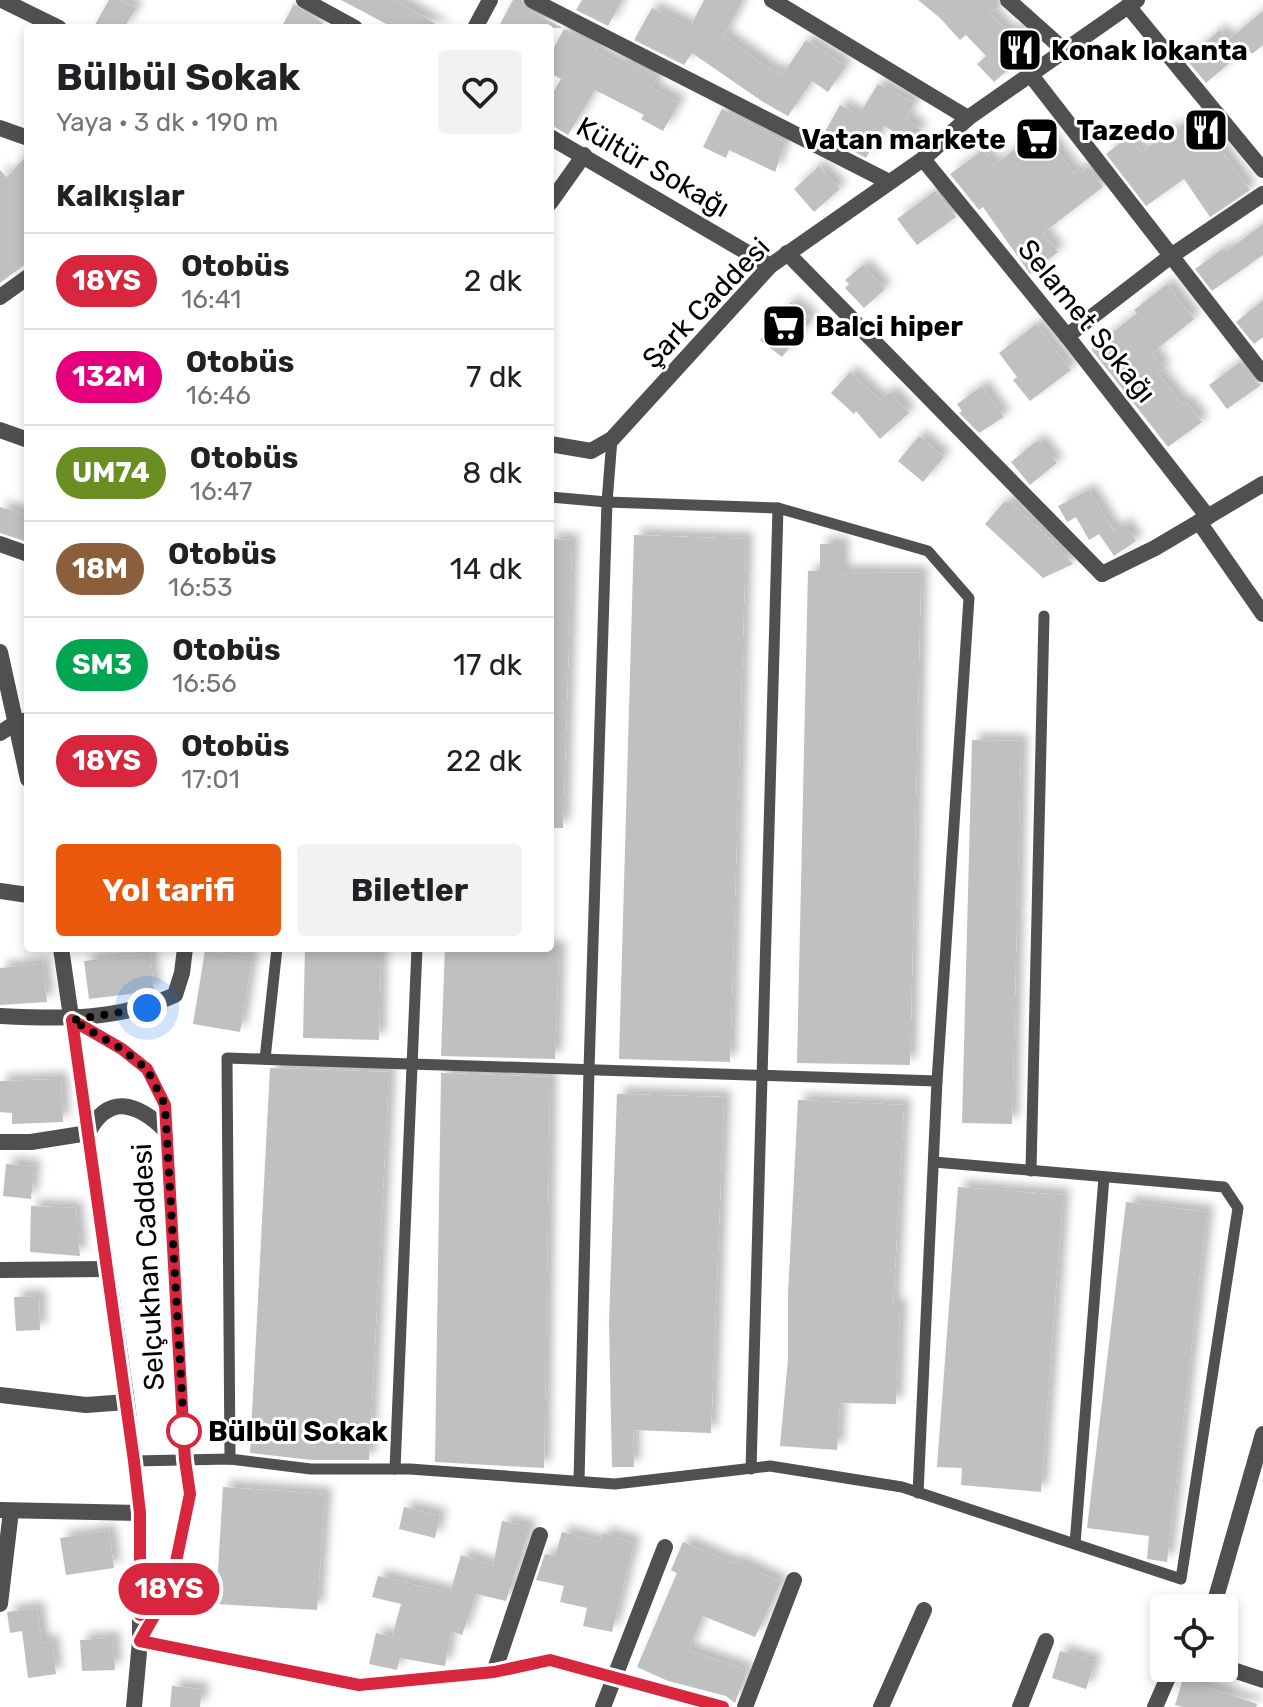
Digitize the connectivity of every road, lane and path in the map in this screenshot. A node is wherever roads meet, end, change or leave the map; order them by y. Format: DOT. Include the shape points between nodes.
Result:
graph roads {
  1 [pos="2,0"];
  2 [pos="304,0"];
  3 [pos="490,0"];
  4 [pos="532,0"];
  5 [pos="772,0"];
  6 [pos="1008,0"];
  7 [pos="1132,3"];
  8 [pos="51,24"];
  9 [pos="348,24"];
  10 [pos="477,24"];
  11 [pos="1064,50"];
  12 [pos="1030,74"];
  13 [pos="968,118"];
  14 [pos="1,130"];
  15 [pos="24,137"];
  16 [pos="554,139"];
  17 [pos="584,155"];
  18 [pos="923,159"];
  19 [pos="1263,170"];
  20 [pos="889,182"];
  21 [pos="1263,194"];
  22 [pos="554,197"];
  23 [pos="787,253"];
  24 [pos="1171,256"];
  25 [pos="770,266"];
  26 [pos="1067,336"];
  27 [pos="1263,374"];
  28 [pos="0,430"];
  29 [pos="24,439"];
  30 [pos="612,439"];
  31 [pos="554,445"];
  32 [pos="1263,484"];
  33 [pos="554,497"];
  34 [pos="607,502"];
  35 [pos="778,508"];
  36 [pos="1203,519"];
  37 [pos="0,544"];
  38 [pos="24,553"];
  39 [pos="1263,614"];
  40 [pos="1044,616"];
  41 [pos="0,652"];
  42 [pos="23,721"];
  43 [pos="0,733"];
  44 [pos="0,891"];
  45 [pos="24,894"];
  46 [pos="62,952"];
  47 [pos="185,952"];
  48 [pos="277,952"];
  49 [pos="417,952"];
  50 [pos="0,1016"];
  51 [pos="72,1020"];
  52 [pos="265,1059"];
  53 [pos="412,1064"];
  54 [pos="589,1069"];
  55 [pos="762,1074"];
  56 [pos="937,1081"];
  57 [pos="166,1131"];
  58 [pos="88,1133"];
  59 [pos="0,1142"];
  60 [pos="934,1162"];
  61 [pos="1031,1171"];
  62 [pos="1104,1177"];
  63 [pos="107,1269"];
  64 [pos="0,1270"];
  65 [pos="0,1395"];
  66 [pos="127,1402"];
  67 [pos="1263,1434"];
  68 [pos="230,1459"];
  69 [pos="185,1460"];
  70 [pos="134,1461"];
  71 [pos="395,1469"];
  72 [pos="751,1469"];
  73 [pos="579,1481"];
  74 [pos="918,1493"];
  75 [pos="5,1511"];
  76 [pos="140,1513"];
  77 [pos="540,1535"];
  78 [pos="1075,1544"];
  79 [pos="665,1547"];
  80 [pos="794,1580"];
  81 [pos="1217,1594"];
  82 [pos="0,1604"];
  83 [pos="924,1610"];
  84 [pos="140,1641"];
  85 [pos="1046,1641"];
  86 [pos="494,1672"];
  87 [pos="1238,1672"];
  88 [pos="615,1678"];
  89 [pos="1263,1680"];
  90 [pos="1166,1682"];
  91 [pos="134,1707"];
  92 [pos="603,1707"];
  93 [pos="723,1707"];
  94 [pos="745,1707"];
  95 [pos="881,1707"];
  96 [pos="1020,1707"];
  97 [pos="1155,1707"];
  1 -- 8 [label="street"];
  2 -- 9 [label="street"];
  3 -- 10 [label="street"];
  4 -- 20 [label="street"];
  5 -- 13 [label="street"];
  6 -- 11 [label="street"];
  7 -- 11 [label="street, Şark Caddesi"];
  7 -- 19 [label="street"];
  11 -- 12 [label="street, Şark Caddesi"];
  12 -- 13 [label="street, Şark Caddesi"];
  12 -- 24 [label="street"];
  13 -- 18 [label="street, Şark Caddesi"];
  14 -- 15 [label="street"];
  16 -- 17 [label="street, Kültür Sokağı"];
  17 -- 22 [label="street"];
  17 -- 25 [label="street, Kültür Sokağı"];
  18 -- 20 [label="street, Şark Caddesi"];
  18 -- 26 [label="street, Selamet Sokağı"];
  20 -- 23 [label="street, Şark Caddesi"];
  21 -- 24 [label="street"];
  23 -- 25 [label="street, Şark Caddesi"];
  23 -- 36 [label="street" via="1102,574"];
  24 -- 26 [label="street"];
  24 -- 27 [label="street"];
  25 -- 30 [label="street, Şark Caddesi"];
  26 -- 36 [label="street, Selamet Sokağı"];
  28 -- 29 [label="street"];
  30 -- 31 [label="street, Şark Caddesi" via="591,451"];
  30 -- 34 [label="lane"];
  32 -- 36 [label="street"];
  33 -- 34 [label="lane"];
  34 -- 35 [label="lane"];
  34 -- 54 [label="lane"];
  35 -- 55 [label="lane"];
  35 -- 56 [label="lane" via="928,551 969,598"];
  36 -- 39 [label="street, Selamet Sokağı"];
  37 -- 38 [label="street"];
  40 -- 61 [label="lane"];
  41 -- 42 [label="street"];
  42 -- 43 [label="street"];
  44 -- 45 [label="street"];
  46 -- 51 [label="street, Selçukhan Caddesi"];
  47 -- 51 [label="street" via="175,995 147,1008"];
  48 -- 52 [label="lane"];
  49 -- 53 [label="lane"];
  50 -- 51 [label="street"];
  51 -- 57 [label="street, Selçukhan Caddesi" via="147,1069 165,1105"];
  51 -- 58 [label="street, Selçukhan Caddesi"];
  52 -- 53 [label="lane"];
  52 -- 68 [label="lane" via="227,1058"];
  53 -- 54 [label="lane"];
  53 -- 71 [label="lane"];
  54 -- 55 [label="lane"];
  54 -- 73 [label="lane"];
  55 -- 56 [label="lane"];
  55 -- 72 [label="lane"];
  56 -- 60 [label="lane"];
  57 -- 58 [label="street" via="149,1114 128,1105 106,1110"];
  57 -- 69 [label="street, Selçukhan Caddesi"];
  58 -- 59 [label="street"];
  58 -- 63 [label="street, Selçukhan Caddesi"];
  60 -- 61 [label="lane"];
  60 -- 74 [label="lane"];
  61 -- 62 [label="lane"];
  62 -- 78 [label="lane"];
  62 -- 78 [label="lane" via="1224,1187 1238,1208 1181,1579"];
  63 -- 64 [label="street"];
  63 -- 66 [label="street, Selçukhan Caddesi"];
  65 -- 66 [label="street" via="86,1405"];
  66 -- 70 [label="street, Selçukhan Caddesi"];
  67 -- 81 [label="street"];
  68 -- 69 [label="lane"];
  68 -- 71 [label="lane" via="311,1469"];
  69 -- 70 [label="lane"];
  69 -- 84 [label="street, Selçukhan Caddesi" via="190,1494 171,1586"];
  70 -- 76 [label="street, Selçukhan Caddesi"];
  71 -- 73 [label="lane"];
  72 -- 73 [label="lane" via="615,1484"];
  72 -- 74 [label="lane" via="770,1466"];
  74 -- 78 [label="lane"];
  75 -- 76 [label="street"];
  75 -- 82 [label="street"];
  76 -- 84 [label="street, Selçukhan Caddesi"];
  77 -- 86 [label="street"];
  79 -- 88 [label="street"];
  80 -- 94 [label="street"];
  83 -- 95 [label="street"];
  84 -- 86 [label="street" via="359,1685"];
  84 -- 91 [label="street, Selçukhan Caddesi"];
  85 -- 96 [label="street"];
  86 -- 88 [label="street" via="550,1660"];
  87 -- 89 [label="street"];
  88 -- 92 [label="street"];
  88 -- 93 [label="street"];
  90 -- 97 [label="street"];
}
